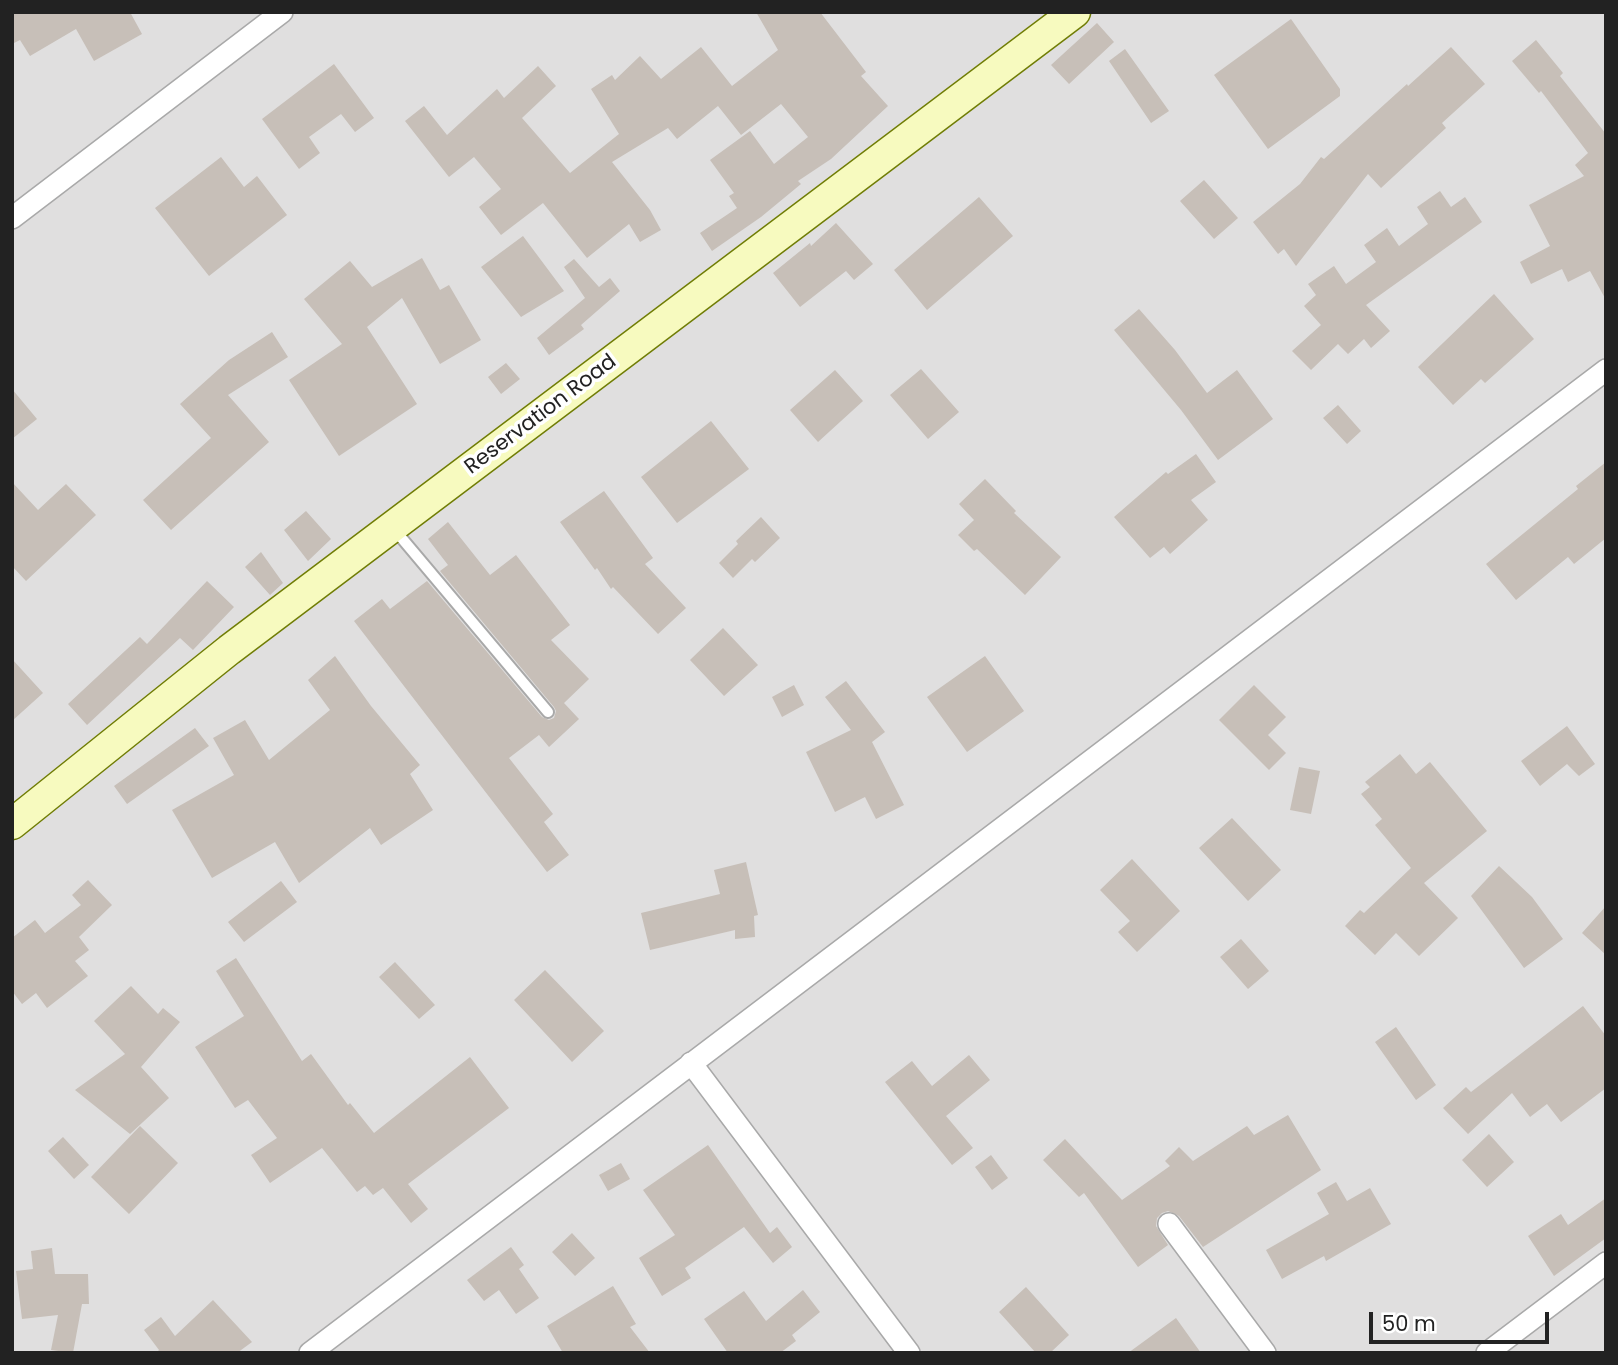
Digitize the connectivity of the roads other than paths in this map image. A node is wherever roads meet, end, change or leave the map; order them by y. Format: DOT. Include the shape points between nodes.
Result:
graph roads {
  1 [pos="282,12"];
  2 [pos="1075,12"];
  3 [pos="12,218"];
  4 [pos="1606,370"];
  5 [pos="392,527"];
  6 [pos="548,712"];
  7 [pos="12,824"];
  8 [pos="691,1063"];
  9 [pos="1169,1224"];
  10 [pos="1606,1263"];
  11 [pos="310,1353"];
  12 [pos="909,1353"];
  13 [pos="1265,1353"];
  14 [pos="1486,1353"];
  1 -- 3 [label="street"];
  2 -- 5 [label="street, Reservation Road"];
  4 -- 8 [label="street"];
  5 -- 6 [label="lane"];
  5 -- 7 [label="street, Reservation Road"];
  8 -- 11 [label="street"];
  8 -- 12 [label="street"];
  9 -- 13 [label="street"];
  10 -- 14 [label="street"];
}
